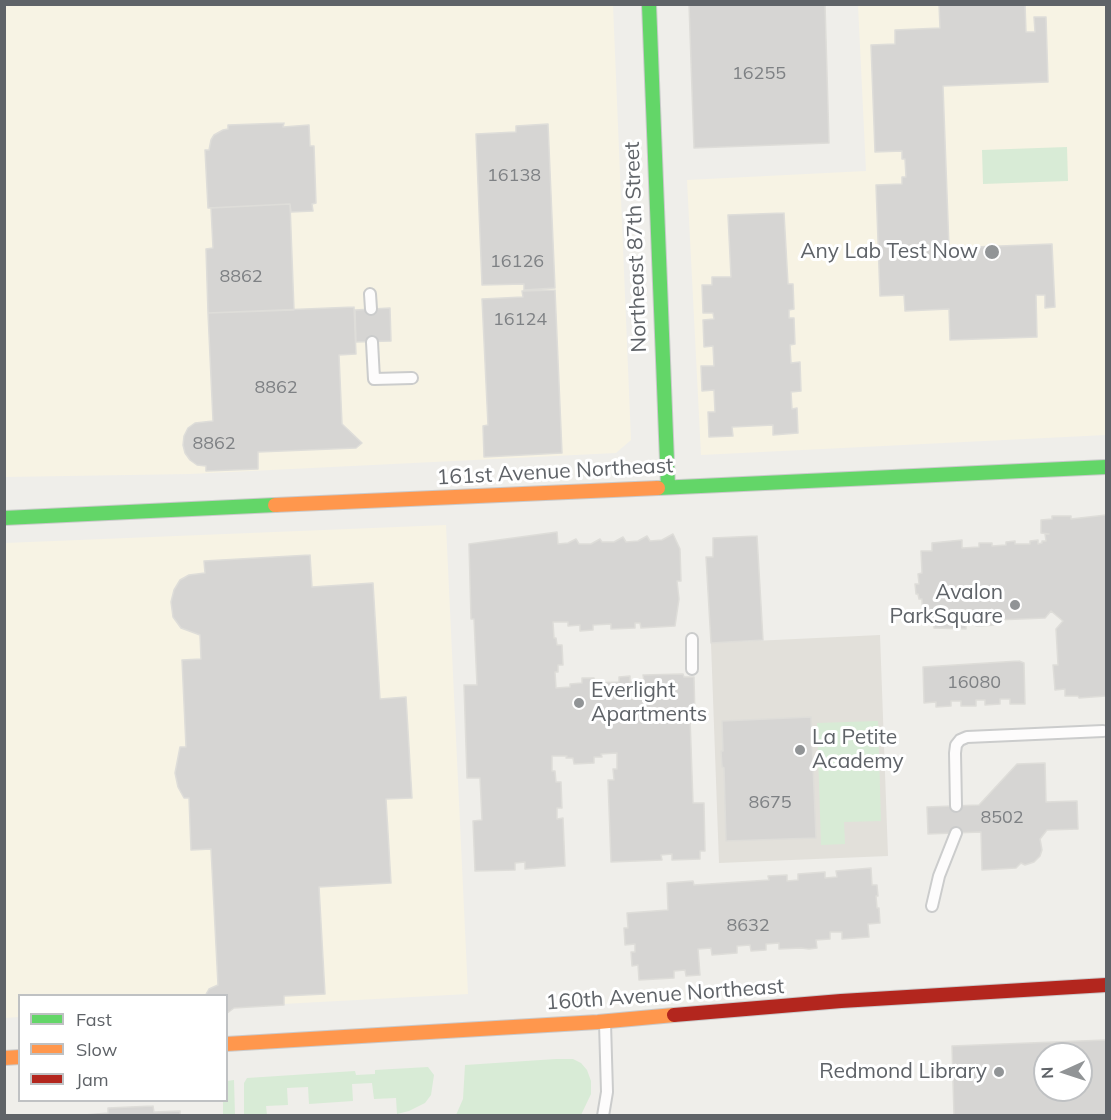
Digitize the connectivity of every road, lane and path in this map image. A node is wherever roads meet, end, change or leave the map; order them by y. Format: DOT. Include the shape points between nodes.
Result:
graph roads {
  1 [pos="649,4"];
  2 [pos="370,294"];
  3 [pos="371,309"];
  4 [pos="372,342"];
  5 [pos="412,378"];
  6 [pos="1107,467"];
  7 [pos="669,487"];
  8 [pos="4,518"];
  9 [pos="692,639"];
  10 [pos="692,669"];
  11 [pos="1103,731"];
  12 [pos="956,806"];
  13 [pos="956,833"];
  14 [pos="932,906"];
  15 [pos="1107,985"];
  16 [pos="604,1022"];
  17 [pos="228,1044"];
  18 [pos="603,1116"];
  1 -- 7 [label="street, Northeast 87th Street"];
  2 -- 3 [label="lane"];
  4 -- 5 [label="lane" via="374,380"];
  6 -- 7 [label="street, 161st Avenue Northeast"];
  7 -- 8 [label="street, 161st Avenue Northeast"];
  9 -- 10 [label="lane"];
  11 -- 12 [label="lane" via="960,740 955,753"];
  13 -- 14 [label="lane"];
  15 -- 16 [label="street, 160th Avenue Northeast" via="861,1000"];
  16 -- 17 [label="street, 160th Avenue Northeast"];
  16 -- 18 [label="lane" via="607,1092"];
}
